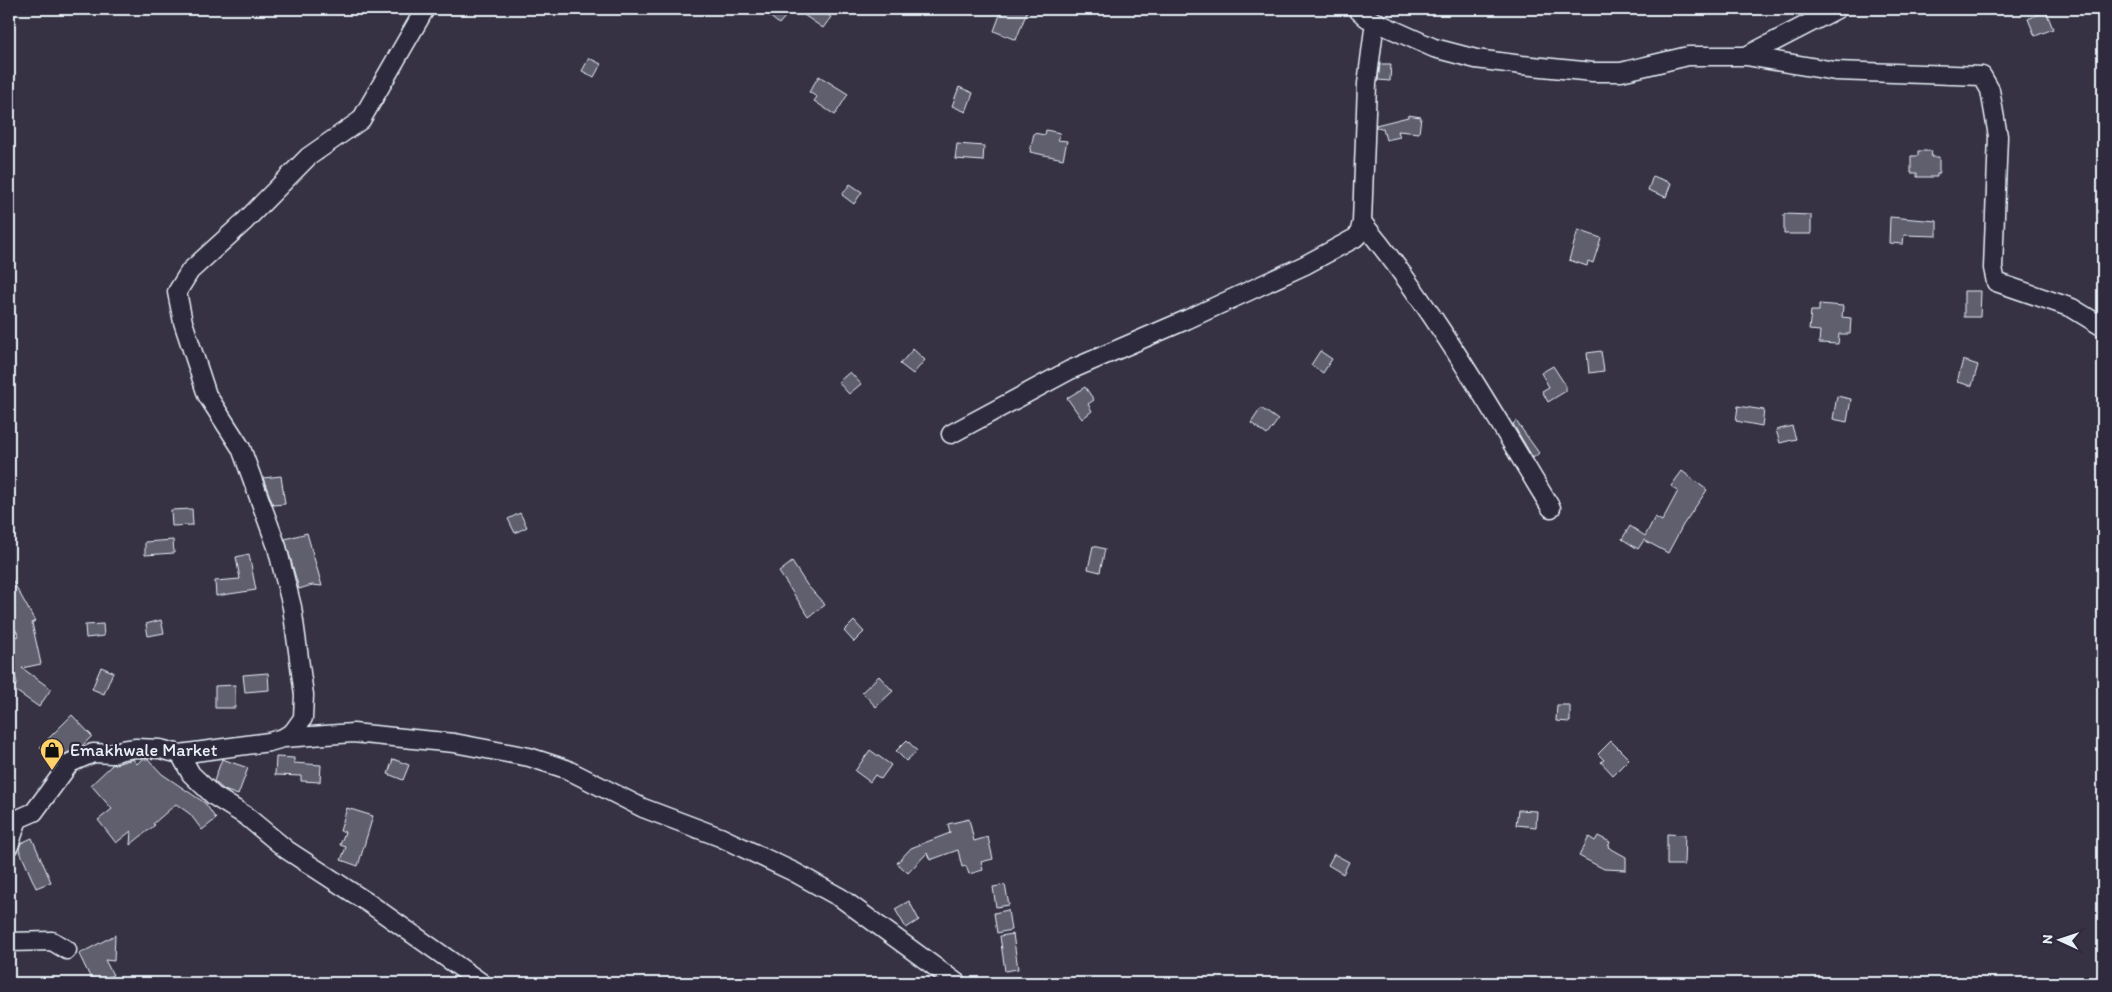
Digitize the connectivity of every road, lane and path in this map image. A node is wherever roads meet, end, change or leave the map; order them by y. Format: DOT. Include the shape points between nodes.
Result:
graph roads {
  1 [pos="426,9"];
  2 [pos="1357,9"];
  3 [pos="1837,9"];
  4 [pos="1379,24"];
  5 [pos="1746,56"];
  6 [pos="1362,222"];
  7 [pos="2103,326"];
  8 [pos="951,434"];
  9 [pos="1552,508"];
  10 [pos="283,738"];
  11 [pos="180,754"];
  12 [pos="9,846"];
  13 [pos="9,942"];
  14 [pos="67,950"];
  15 [pos="482,983"];
  16 [pos="957,983"];
  1 -- 10 [label="street" via="361,120 308,157 190,271 177,292 183,322 207,395 241,448 277,547 292,607 304,705 300,724"];
  2 -- 4 [label="street"];
  3 -- 5 [label="street"];
  4 -- 5 [label="street" via="1434,48 1476,59 1593,72 1621,72 1688,56"];
  4 -- 6 [label="street" via="1374,29 1367,84"];
  5 -- 7 [label="street" via="1835,70 1982,76 1990,90 1998,136 1993,268 1996,282 2072,308"];
  6 -- 8 [label="street" via="1354,238 1305,265 1070,370"];
  6 -- 9 [label="street" via="1404,275"];
  10 -- 11 [label="street"];
  10 -- 16 [label="street" via="353,733 454,743 529,757 566,770 643,808 720,837 794,872 841,898"];
  11 -- 12 [label="street" via="160,749 129,749 112,754 93,753 70,763 34,812 18,819"];
  11 -- 15 [label="street" via="192,774 214,796 246,816 287,850"];
  13 -- 14 [label="street" via="52,941"];
}
